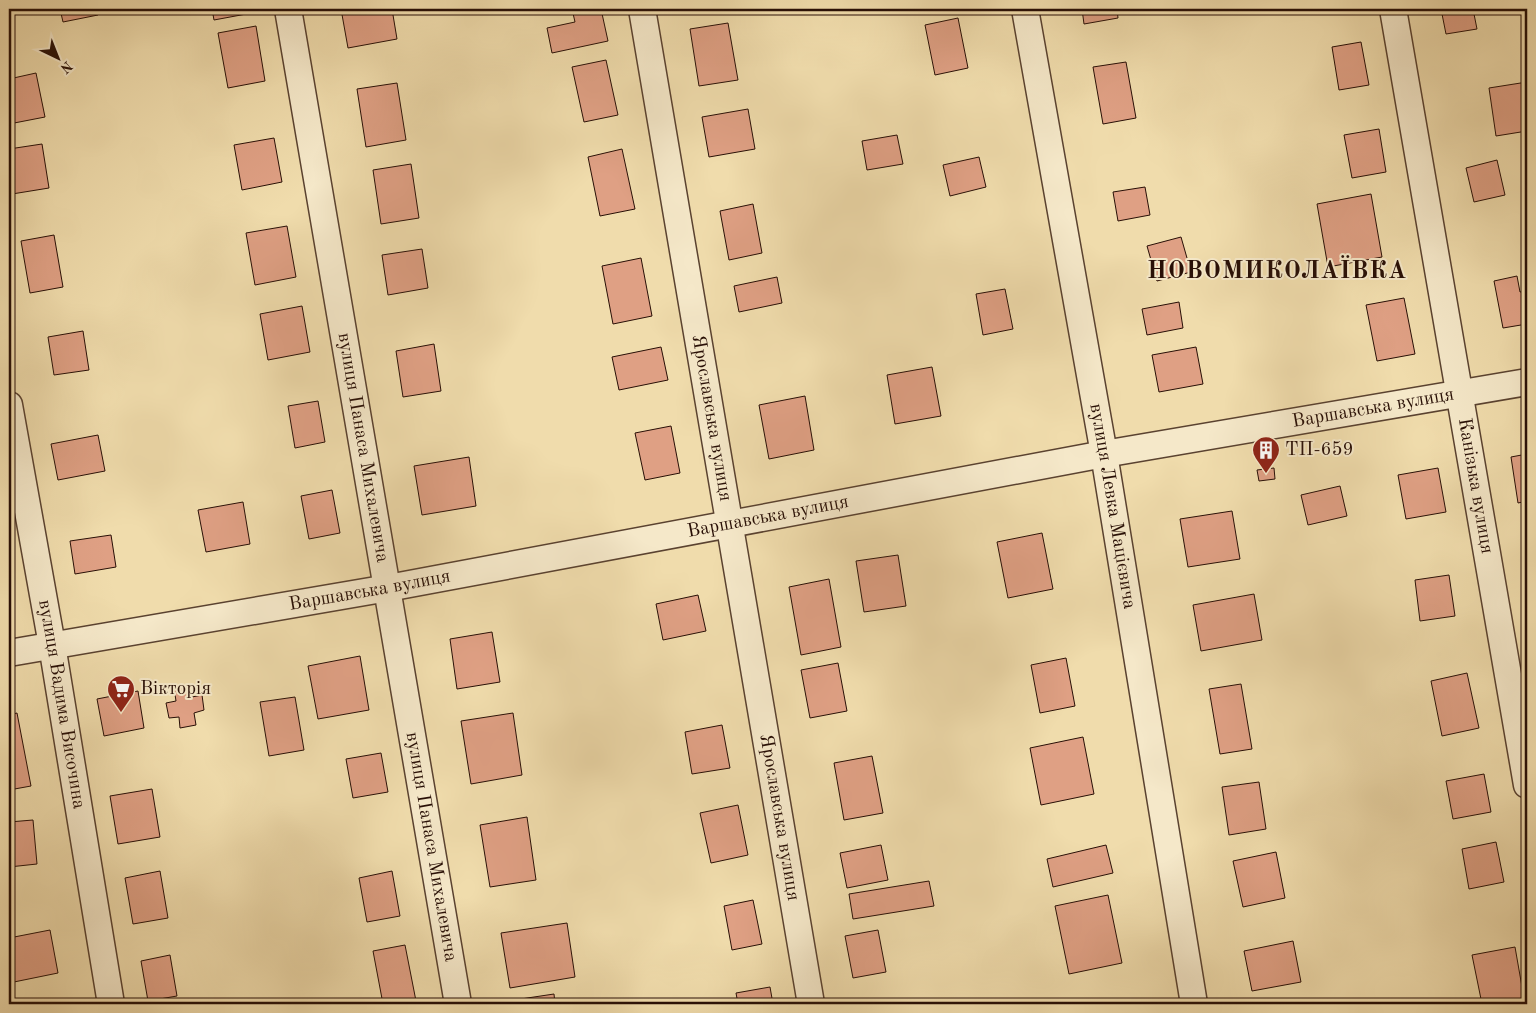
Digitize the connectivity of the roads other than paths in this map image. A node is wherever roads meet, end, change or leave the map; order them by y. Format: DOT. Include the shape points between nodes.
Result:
graph roads {
  1 [pos="288,9"];
  2 [pos="642,9"];
  3 [pos="1025,9"];
  4 [pos="1393,9"];
  5 [pos="1527,382"];
  6 [pos="1460,394"];
  7 [pos="9,405"];
  8 [pos="1104,454"];
  9 [pos="729,524"];
  10 [pos="388,588"];
  11 [pos="52,645"];
  12 [pos="9,653"];
  13 [pos="1527,785"];
  14 [pos="111,1004"];
  15 [pos="458,1004"];
  16 [pos="812,1004"];
  17 [pos="1194,1004"];
  1 -- 10 [label="street, вулиця Панаса Михалевича"];
  2 -- 9 [label="street, Ярославська вулиця"];
  3 -- 8 [label="street, вулиця Левка Мацієвича"];
  4 -- 6 [label="street, Канізька вулиця"];
  5 -- 6 [label="street, Варшавська вулиця"];
  6 -- 8 [label="street, Варшавська вулиця"];
  6 -- 13 [label="street, Канізька вулиця"];
  7 -- 11 [label="street, вулиця Вадима Височина"];
  8 -- 9 [label="street, Варшавська вулиця"];
  8 -- 17 [label="street, вулиця Левка Мацієвича"];
  9 -- 10 [label="street, Варшавська вулиця"];
  9 -- 16 [label="street, Ярославська вулиця"];
  10 -- 11 [label="street, Варшавська вулиця"];
  10 -- 15 [label="street, вулиця Панаса Михалевича"];
  11 -- 12 [label="street, Варшавська вулиця"];
  11 -- 14 [label="street, вулиця Вадима Височина"];
}
